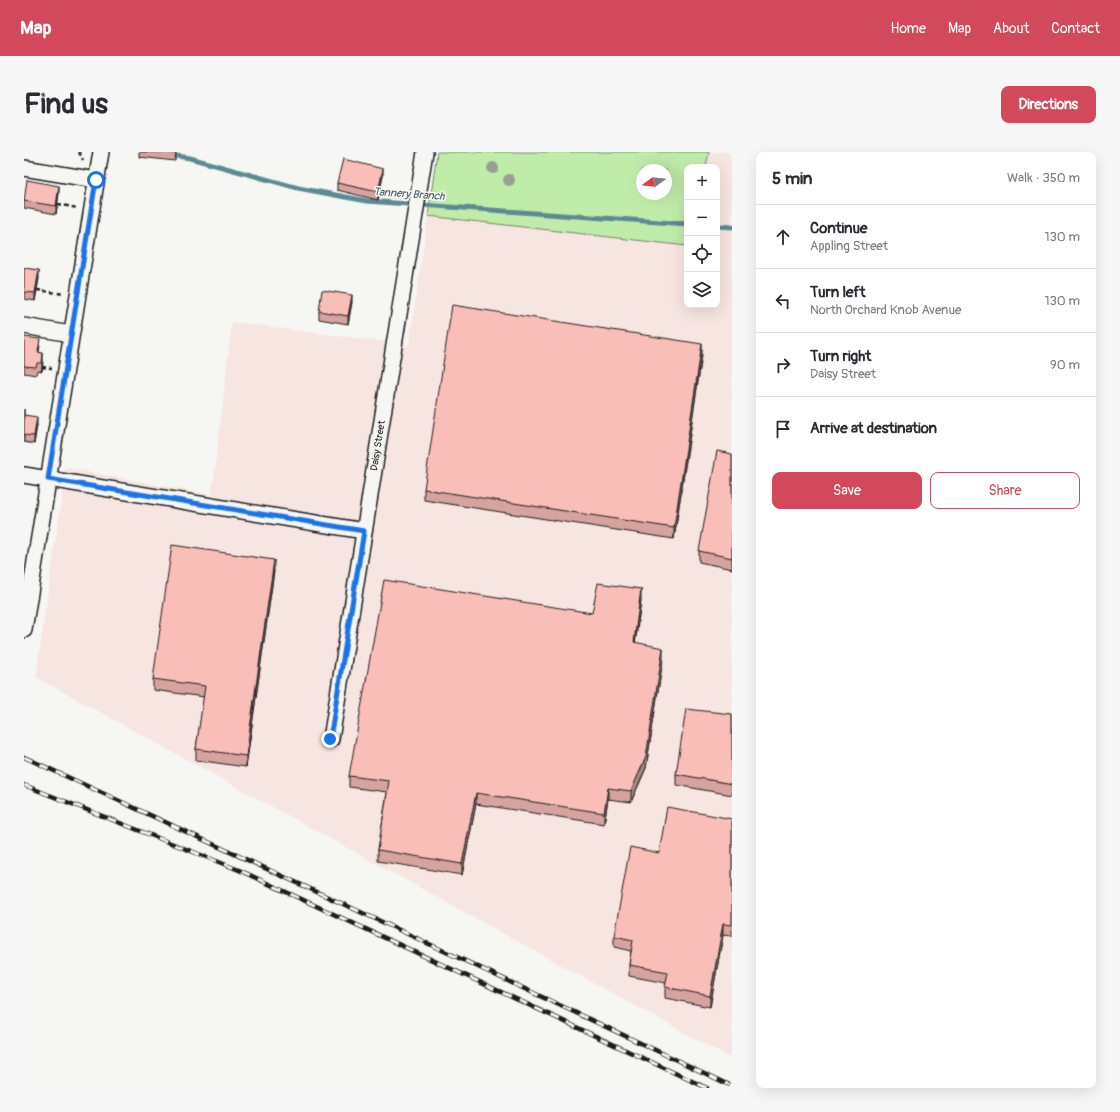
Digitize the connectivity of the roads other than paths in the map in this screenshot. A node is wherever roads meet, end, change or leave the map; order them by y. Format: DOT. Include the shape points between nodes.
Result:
graph roads {
  1 [pos="101,152"];
  2 [pos="425,152"];
  3 [pos="24,168"];
  4 [pos="96,180"];
  5 [pos="24,326"];
  6 [pos="71,334"];
  7 [pos="24,475"];
  8 [pos="48,479"];
  9 [pos="364,531"];
  10 [pos="24,630"];
  11 [pos="330,739"];
  1 -- 4 [label="street"];
  2 -- 9 [label="street, Daisy Street"];
  3 -- 4 [label="street"];
  4 -- 6 [label="street"];
  5 -- 6 [label="street"];
  6 -- 8 [label="street"];
  7 -- 8 [label="street"];
  8 -- 9 [label="street"];
  8 -- 10 [label="street"];
  9 -- 11 [label="street, Daisy Street"];
}
